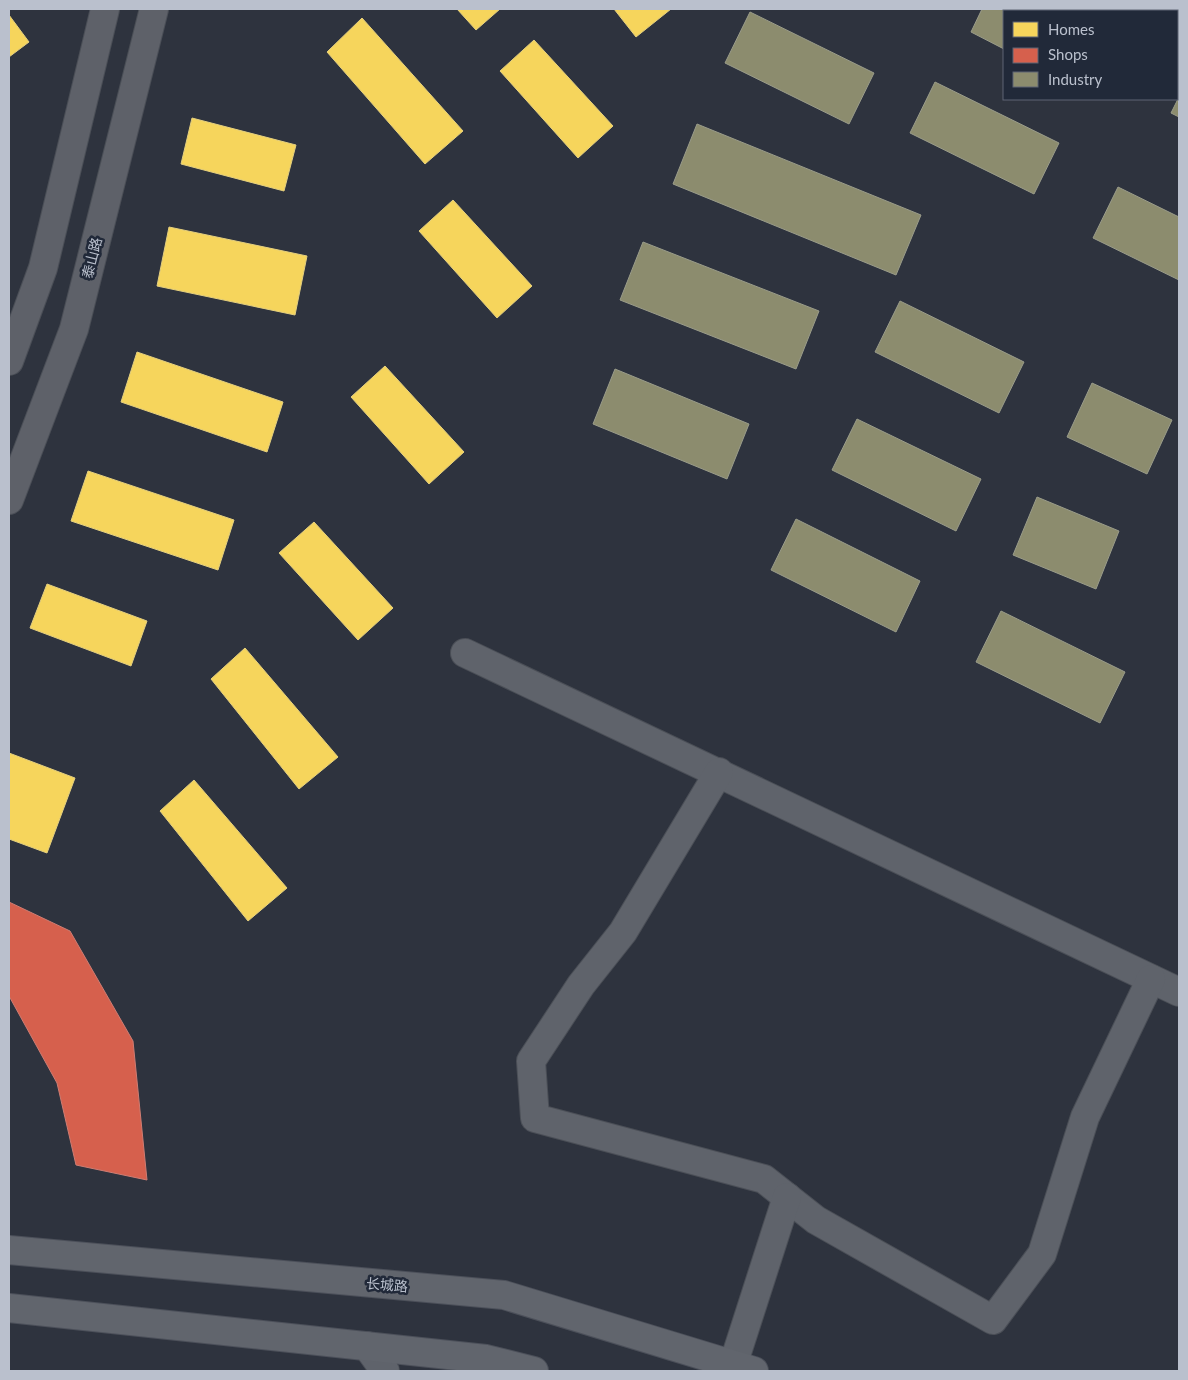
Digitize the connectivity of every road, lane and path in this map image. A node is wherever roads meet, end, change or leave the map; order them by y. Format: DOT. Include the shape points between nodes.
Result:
graph roads {
  1 [pos="105,9"];
  2 [pos="154,9"];
  3 [pos="9,360"];
  4 [pos="9,500"];
  5 [pos="465,653"];
  6 [pos="720,772"];
  7 [pos="1152,979"];
  8 [pos="1179,992"];
  9 [pos="787,1197"];
  10 [pos="9,1250"];
  11 [pos="12,1311"];
  12 [pos="368,1346"];
  13 [pos="436,1362"];
  14 [pos="744,1368"];
  15 [pos="385,1371"];
  16 [pos="534,1371"];
  1 -- 3 [label="main road" via="43,268"];
  2 -- 4 [label="main road, 泰山路" via="74,329"];
  5 -- 6 [label="street"];
  6 -- 7 [label="street"];
  6 -- 9 [label="street" via="623,932 581,985 531,1061 535,1118 764,1179"];
  7 -- 8 [label="street"];
  7 -- 9 [label="street" via="1085,1117 1042,1254 993,1320 816,1220"];
  9 -- 14 [label="street"];
  10 -- 14 [label="main road, 长城路" via="504,1295"];
  11 -- 12 [label="main road"];
  12 -- 13 [label="main road"];
  12 -- 15 [label="street"];
  13 -- 16 [label="main road" via="486,1359"];
}
